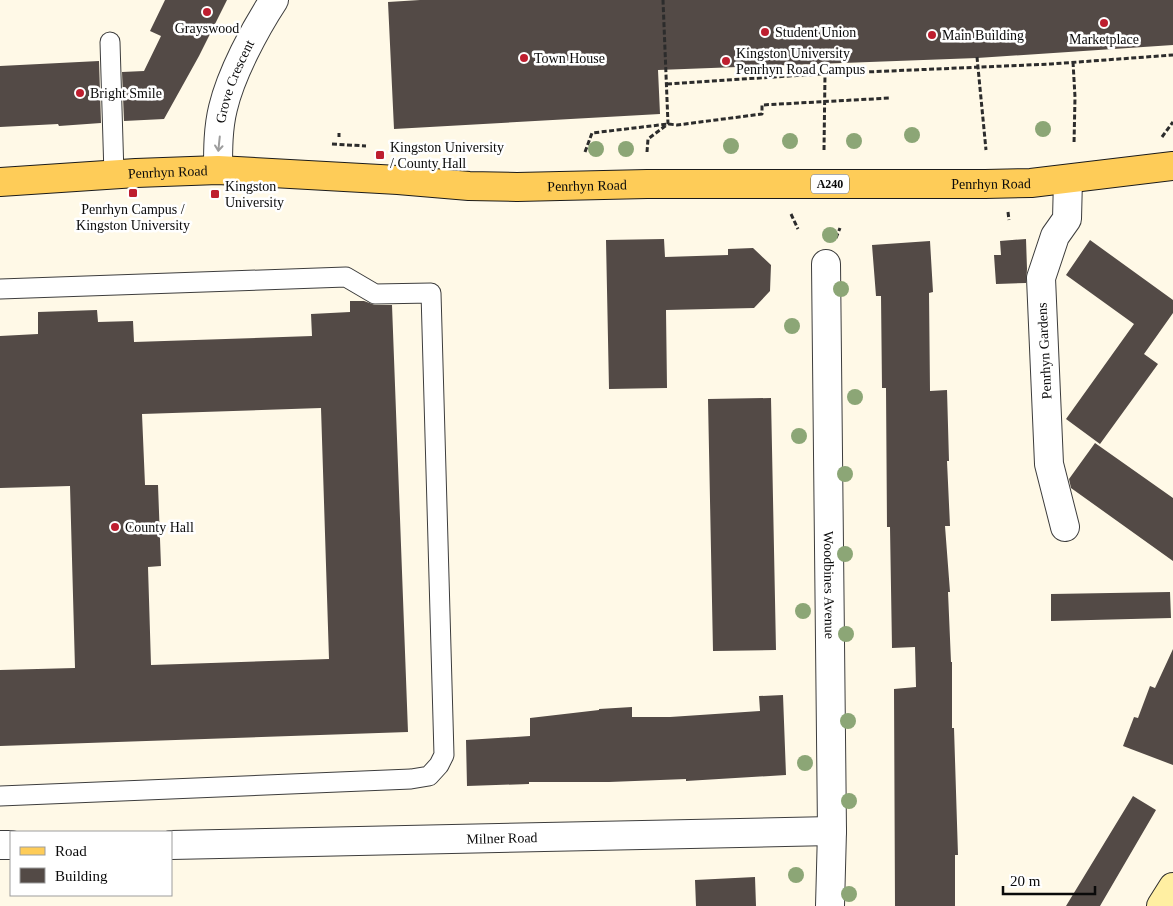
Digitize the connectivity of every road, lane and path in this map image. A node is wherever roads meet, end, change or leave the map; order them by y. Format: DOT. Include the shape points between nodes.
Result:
graph roads {
  1 [pos="274,0"];
  2 [pos="663,0"];
  3 [pos="110,42"];
  4 [pos="1173,55"];
  5 [pos="977,58"];
  6 [pos="1072,62"];
  7 [pos="978,68"];
  8 [pos="824,74"];
  9 [pos="667,84"];
  10 [pos="890,98"];
  11 [pos="825,101"];
  12 [pos="1173,122"];
  13 [pos="668,124"];
  14 [pos="1161,139"];
  15 [pos="1074,144"];
  16 [pos="824,150"];
  17 [pos="986,150"];
  18 [pos="585,152"];
  19 [pos="647,152"];
  20 [pos="1173,166"];
  21 [pos="218,170"];
  22 [pos="114,175"];
  23 [pos="1068,179"];
  24 [pos="0,182"];
  25 [pos="826,264"];
  26 [pos="0,289"];
  27 [pos="1065,527"];
  28 [pos="0,796"];
  29 [pos="832,831"];
  30 [pos="172,845"];
  31 [pos="1173,887"];
  32 [pos="830,906"];
  33 [pos="1161,906"];
  1 -- 21 [label="street, Grove Crescent, one-way" via="233,75 222,109"];
  2 -- 9 [label="path"];
  3 -- 22 [label="lane"];
  4 -- 6 [label="path"];
  5 -- 7 [label="path"];
  6 -- 7 [label="path"];
  6 -- 15 [label="path"];
  7 -- 8 [label="path"];
  7 -- 17 [label="path"];
  8 -- 9 [label="path"];
  8 -- 11 [label="path"];
  9 -- 13 [label="path"];
  10 -- 11 [label="path"];
  11 -- 13 [label="path" via="762,105 762,114"];
  11 -- 16 [label="path"];
  12 -- 14 [label="path"];
  13 -- 18 [label="path" via="592,133"];
  13 -- 19 [label="path" via="648,139"];
  20 -- 23 [label="main road, Penrhyn Road / A240"];
  21 -- 22 [label="main road, Penrhyn Road / A240"];
  21 -- 23 [label="main road, Penrhyn Road / A240" via="517,187 986,184"];
  22 -- 24 [label="main road, Penrhyn Road / A240"];
  23 -- 27 [label="street, Penrhyn Gardens" via="1067,219 1055,236 1041,278 1049,464"];
  25 -- 29 [label="street, Woodbines Avenue"];
  26 -- 28 [label="lane" via="346,277 374,294 430,293 444,755 429,776 411,779"];
  29 -- 30 [label="street, Milner Road"];
  29 -- 32 [label="street, Woodbines Avenue"];
  31 -- 33 [label="main road"];
}
